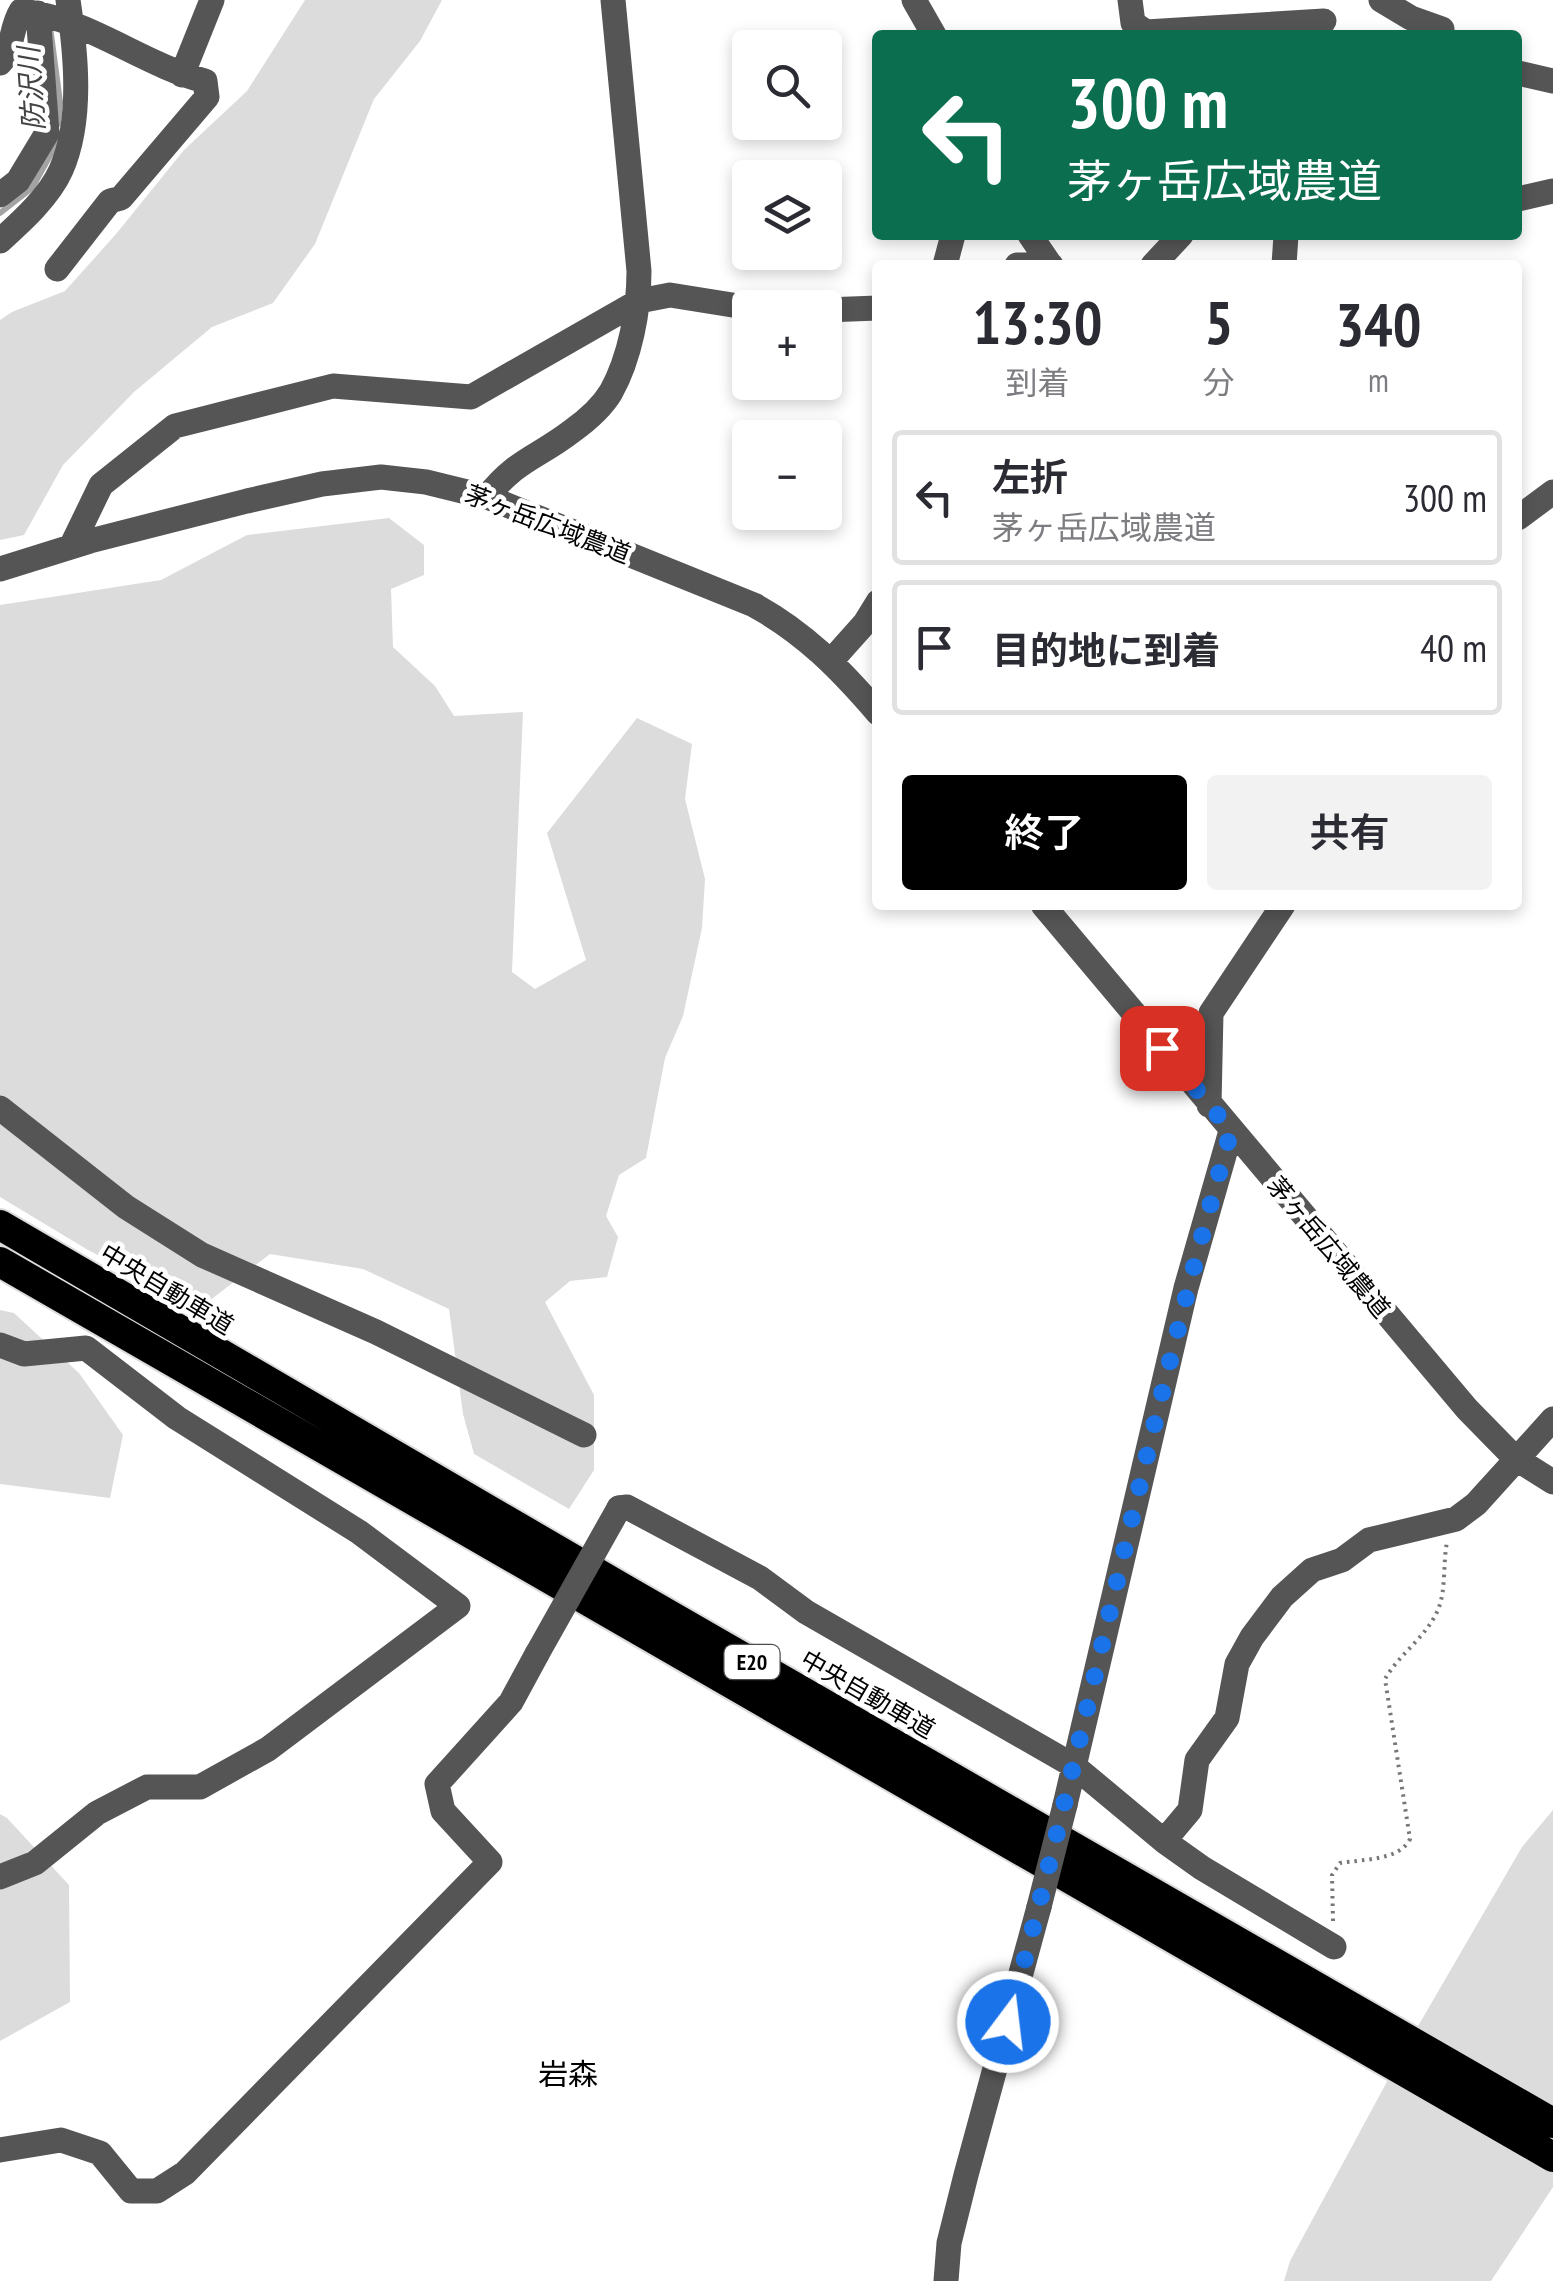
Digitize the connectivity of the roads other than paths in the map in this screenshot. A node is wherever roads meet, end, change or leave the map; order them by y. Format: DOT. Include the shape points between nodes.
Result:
graph roads {
  1 [pos="212,0"];
  2 [pos="612,0"];
  3 [pos="914,0"];
  4 [pos="1130,0"];
  5 [pos="1381,0"];
  6 [pos="57,14"];
  7 [pos="1324,19"];
  8 [pos="931,30"];
  9 [pos="1143,30"];
  10 [pos="1173,30"];
  11 [pos="1442,30"];
  12 [pos="0,63"];
  13 [pos="1522,74"];
  14 [pos="182,75"];
  15 [pos="1553,80"];
  16 [pos="1553,191"];
  17 [pos="0,195"];
  18 [pos="1522,198"];
  19 [pos="1177,240"];
  20 [pos="0,242"];
  21 [pos="1158,260"];
  22 [pos="58,269"];
  23 [pos="639,300"];
  24 [pos="732,305"];
  25 [pos="872,308"];
  26 [pos="842,309"];
  27 [pos="1553,492"];
  28 [pos="487,498"];
  29 [pos="1522,515"];
  30 [pos="71,547"];
  31 [pos="0,569"];
  32 [pos="872,612"];
  33 [pos="832,660"];
  34 [pos="872,706"];
  35 [pos="1047,910"];
  36 [pos="1280,910"];
  37 [pos="1209,1104"];
  38 [pos="0,1108"];
  39 [pos="1231,1131"];
  40 [pos="0,1225"];
  41 [pos="0,1262"];
  42 [pos="0,1345"];
  43 [pos="1553,1419"];
  44 [pos="584,1436"];
  45 [pos="1515,1458"];
  46 [pos="1553,1482"];
  47 [pos="1074,1766"];
  48 [pos="1164,1841"];
  49 [pos="0,1877"];
  50 [pos="1334,1947"];
  51 [pos="1553,2123"];
  52 [pos="0,2150"];
  53 [pos="1553,2157"];
  54 [pos="946,2281"];
  1 -- 14 [label="street"];
  2 -- 23 [label="street"];
  3 -- 8 [label="street"];
  4 -- 9 [label="street" via="1133,24"];
  5 -- 11 [label="street"];
  6 -- 12 [label="street" via="21,12 10,52"];
  6 -- 14 [label="street"];
  6 -- 17 [label="street" via="47,133 18,181"];
  6 -- 20 [label="street" via="74,95 71,136 48,192"];
  7 -- 10 [label="street"];
  13 -- 15 [label="street"];
  14 -- 22 [label="street" via="204,81 207,97 121,198 110,201"];
  16 -- 18 [label="street"];
  19 -- 21 [label="street"];
  23 -- 24 [label="street" via="670,295"];
  23 -- 28 [label="street" via="610,394 569,434 522,460"];
  23 -- 30 [label="street" via="471,397 333,386 175,426 101,485"];
  25 -- 26 [label="street"];
  27 -- 29 [label="street"];
  28 -- 30 [label="street, 茅ヶ岳広域農道" via="381,478 322,484"];
  28 -- 33 [label="street, 茅ヶ岳広域農道" via="754,605"];
  30 -- 31 [label="street, 茅ヶ岳広域農道"];
  32 -- 33 [label="street"];
  33 -- 34 [label="street, 茅ヶ岳広域農道"];
  35 -- 37 [label="street, 茅ヶ岳広域農道"];
  36 -- 37 [label="street" via="1211,1012"];
  37 -- 39 [label="street, 茅ヶ岳広域農道"];
  38 -- 44 [label="street" via="126,1207 202,1256 376,1332"];
  39 -- 45 [label="street, 茅ヶ岳広域農道"];
  39 -- 47 [label="street" via="1186,1288"];
  40 -- 51 [label="highway, 中央自動車道 / E20"];
  41 -- 53 [label="highway, E20"];
  42 -- 49 [label="street" via="24,1354 86,1348 176,1418 358,1532 458,1606 268,1749 200,1787 147,1787 96,1814 34,1864"];
  43 -- 45 [label="street"];
  45 -- 46 [label="street, 茅ヶ岳広域農道"];
  45 -- 48 [label="street" via="1456,1519 1369,1540 1342,1560 1312,1570 1282,1597 1237,1664 1227,1718 1198,1760 1190,1810"];
  47 -- 48 [label="street"];
  47 -- 52 [label="street, bridge" via="806,1612 760,1578 619,1508 512,1702 438,1784 443,1811 490,1862 185,2173 157,2191 131,2191 100,2153 61,2140"];
  47 -- 54 [label="street, bridge" via="949,2243"];
  48 -- 50 [label="street"];
}
